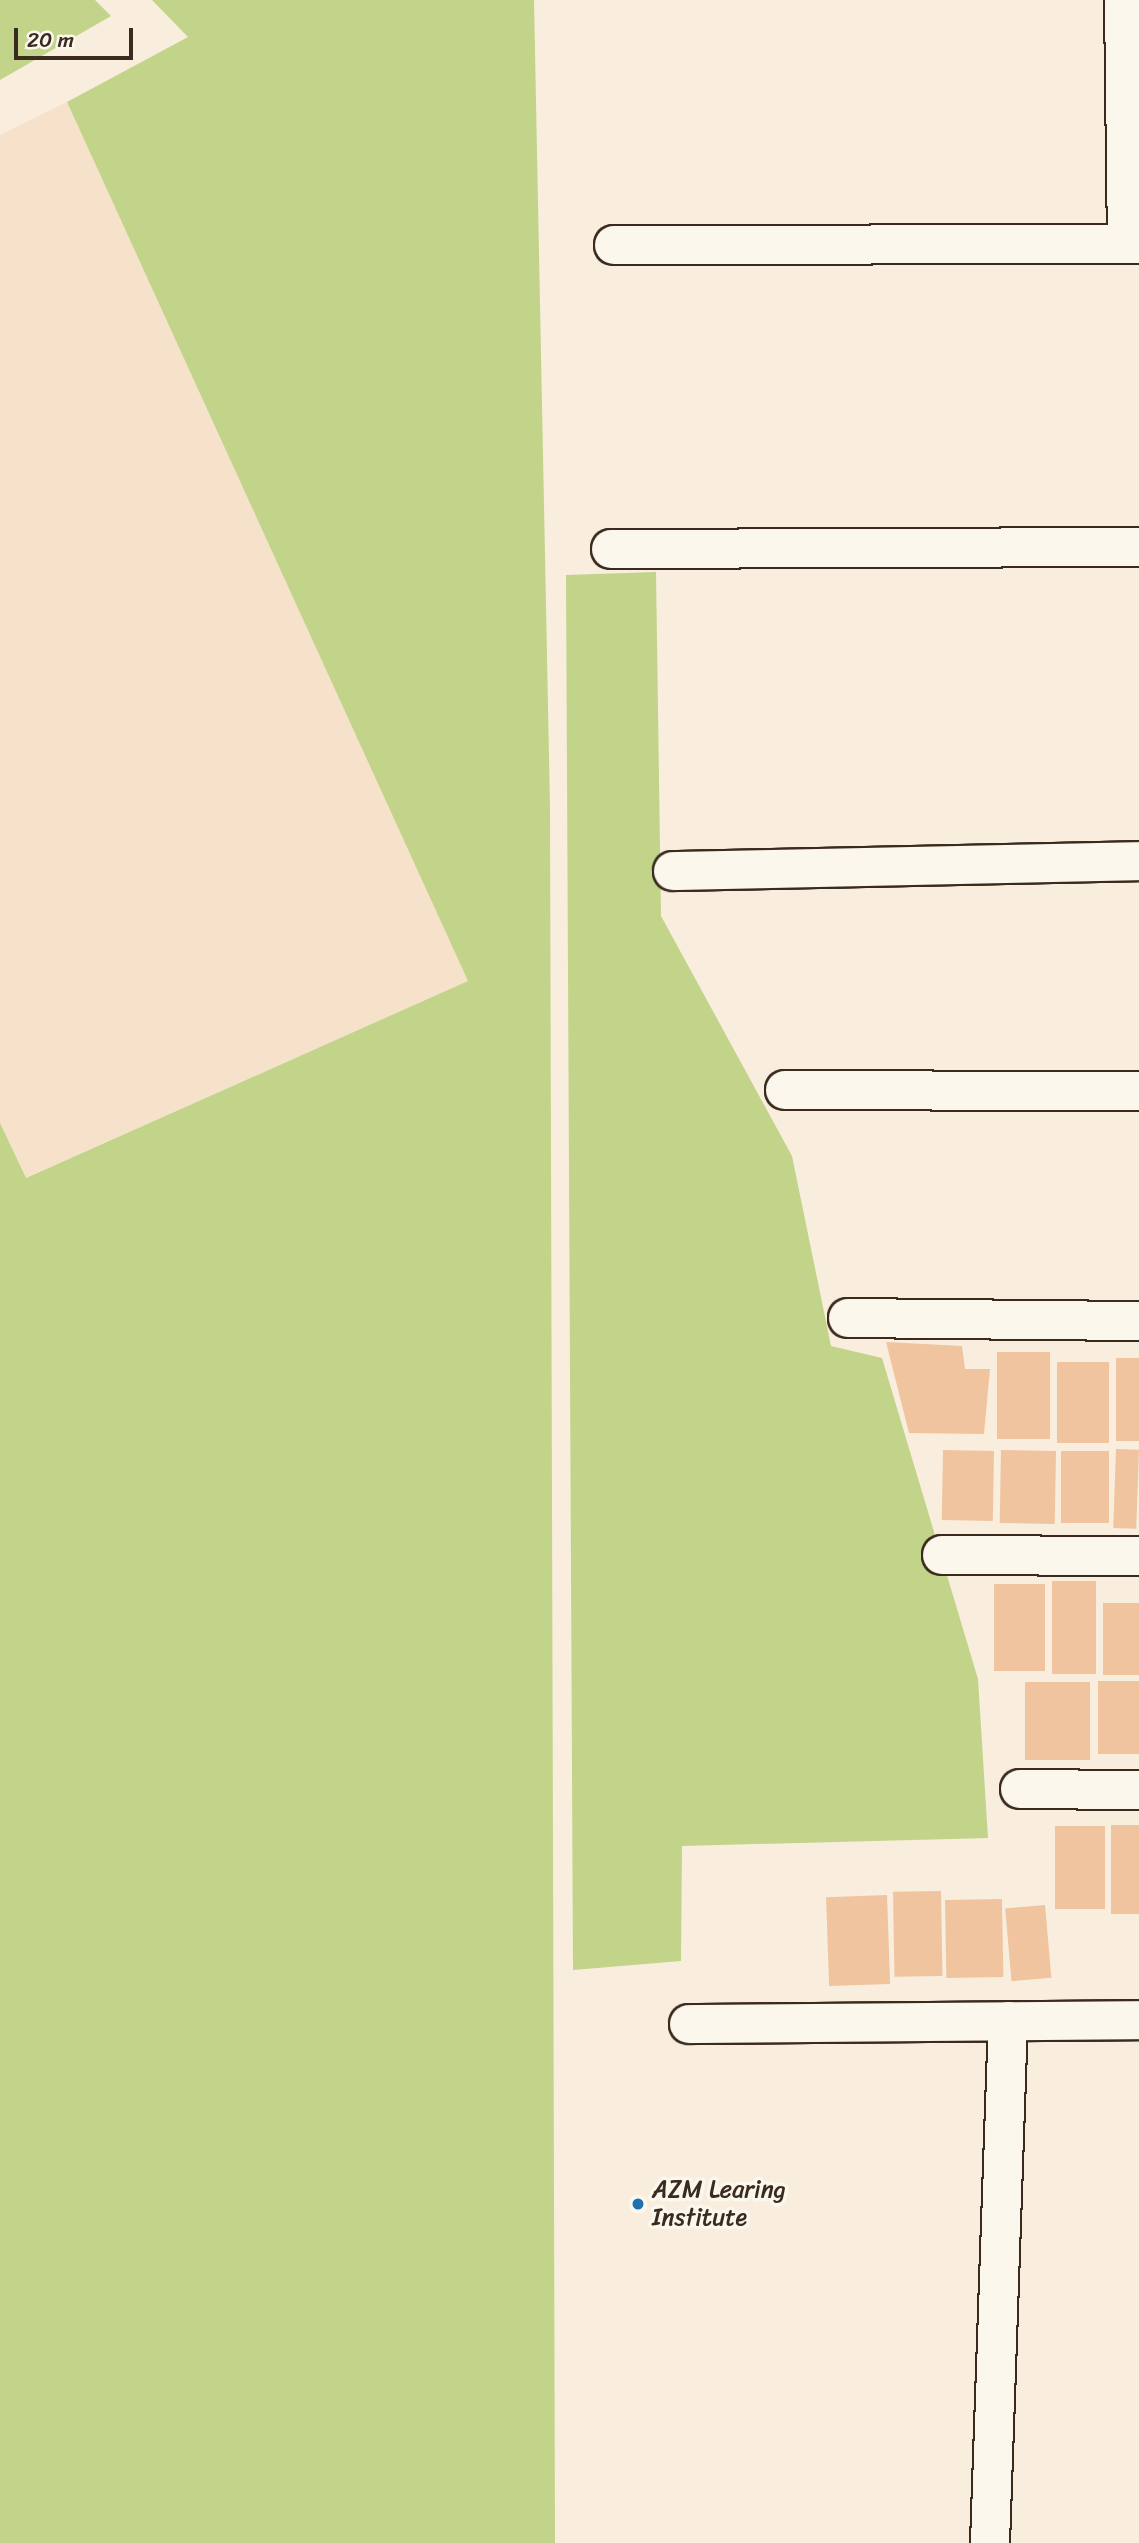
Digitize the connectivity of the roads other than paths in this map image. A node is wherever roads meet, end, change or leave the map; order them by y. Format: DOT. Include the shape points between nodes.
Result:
graph roads {
  1 [pos="1124,0"];
  2 [pos="614,244"];
  3 [pos="1133,244"];
  4 [pos="1139,547"];
  5 [pos="611,549"];
  6 [pos="1139,861"];
  7 [pos="673,871"];
  8 [pos="785,1090"];
  9 [pos="1139,1091"];
  10 [pos="848,1318"];
  11 [pos="1139,1321"];
  12 [pos="943,1555"];
  13 [pos="1139,1556"];
  14 [pos="1020,1788"];
  15 [pos="1139,1790"];
  16 [pos="1139,2020"];
  17 [pos="1008,2021"];
  18 [pos="689,2024"];
  19 [pos="990,2543"];
  1 -- 3 [label="street"];
  2 -- 3 [label="street"];
  4 -- 5 [label="street"];
  6 -- 7 [label="street"];
  8 -- 9 [label="street"];
  10 -- 11 [label="street"];
  12 -- 13 [label="street"];
  14 -- 15 [label="street"];
  16 -- 17 [label="street"];
  17 -- 18 [label="street"];
  17 -- 19 [label="street"];
}
